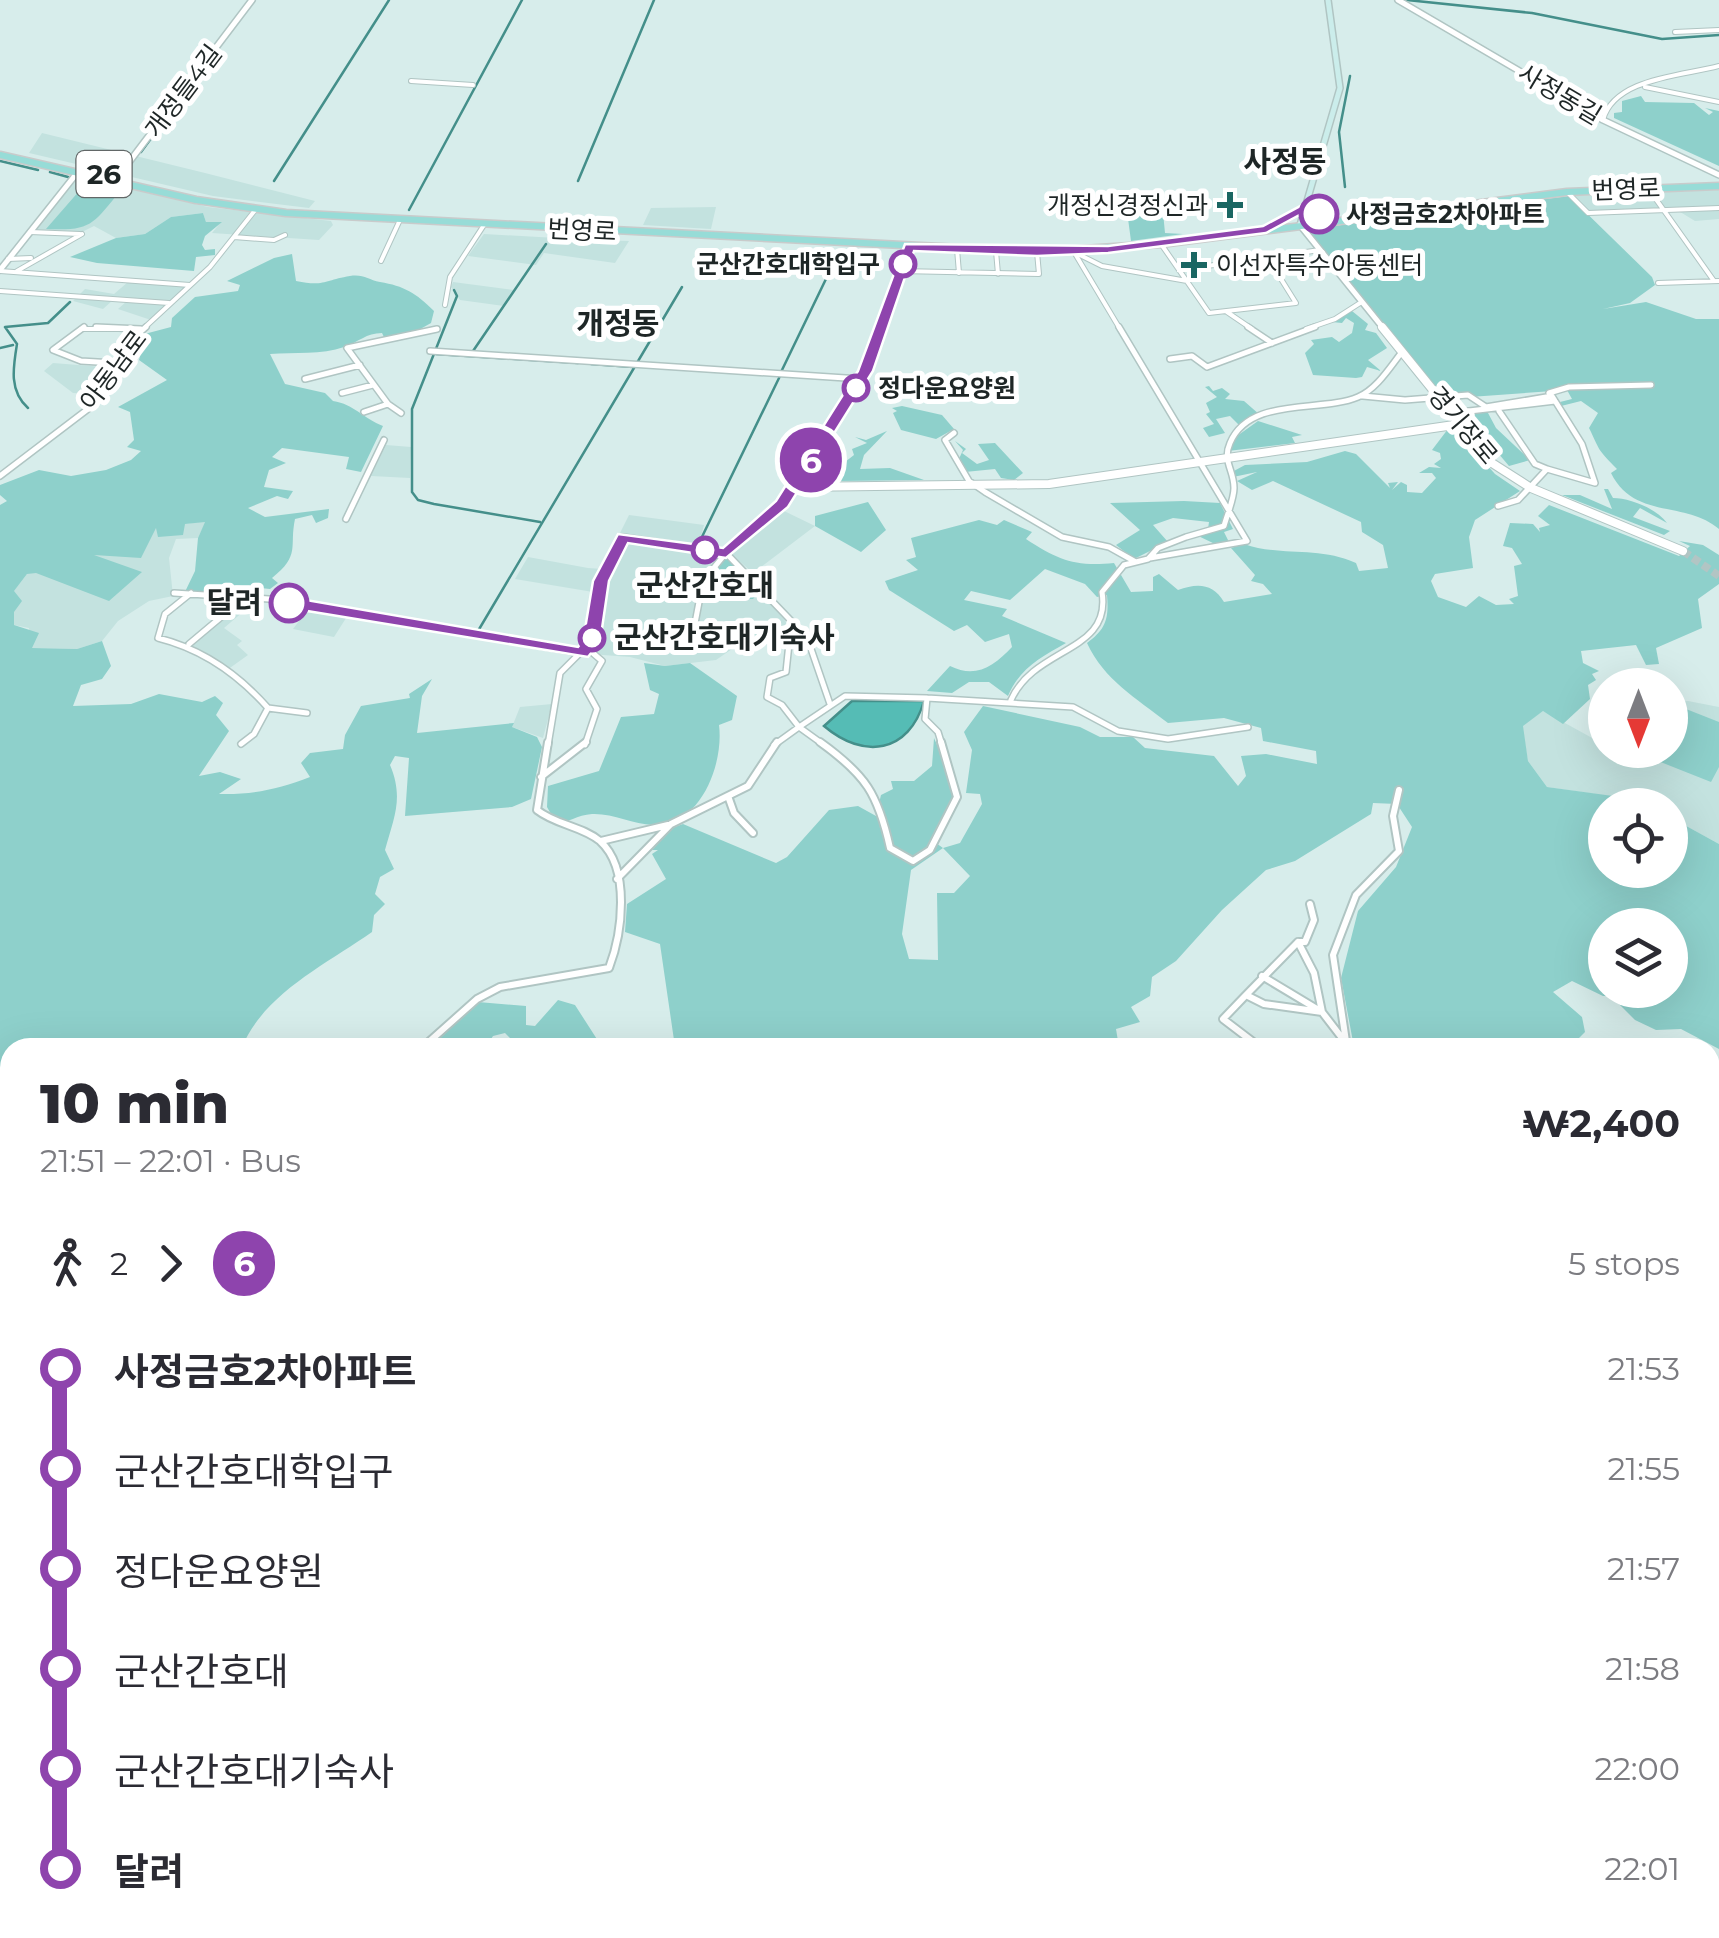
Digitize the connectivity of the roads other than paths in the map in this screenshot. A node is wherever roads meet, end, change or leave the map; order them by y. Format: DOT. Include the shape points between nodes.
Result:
graph roads {
  1 [pos="252,0"];
  2 [pos="1328,0"];
  3 [pos="1398,0"];
  4 [pos="1719,30"];
  5 [pos="1675,32"];
  6 [pos="1719,66"];
  7 [pos="411,81"];
  8 [pos="474,85"];
  9 [pos="1644,87"];
  10 [pos="1719,102"];
  11 [pos="1603,120"];
  12 [pos="0,152"];
  13 [pos="77,173"];
  14 [pos="1719,175"];
  15 [pos="116,179"];
  16 [pos="1719,186"];
  17 [pos="1648,188"];
  18 [pos="1566,192"];
  19 [pos="1306,207"];
  20 [pos="1719,208"];
  21 [pos="256,209"];
  22 [pos="1661,210"];
  23 [pos="1350,218"];
  24 [pos="399,222"];
  25 [pos="1300,224"];
  26 [pos="484,225"];
  27 [pos="1266,229"];
  28 [pos="30,232"];
  29 [pos="284,235"];
  30 [pos="234,237"];
  31 [pos="21,243"];
  32 [pos="1161,244"];
  33 [pos="909,246"];
  34 [pos="957,249"];
  35 [pos="1320,250"];
  36 [pos="996,251"];
  37 [pos="1037,252"];
  38 [pos="1074,252"];
  39 [pos="31,258"];
  40 [pos="8,259"];
  41 [pos="381,260"];
  42 [pos="900,270"];
  43 [pos="1179,270"];
  44 [pos="0,271"];
  45 [pos="16,272"];
  46 [pos="959,273"];
  47 [pos="998,274"];
  48 [pos="92,278"];
  49 [pos="1281,279"];
  50 [pos="1187,281"];
  51 [pos="1716,281"];
  52 [pos="1658,284"];
  53 [pos="191,285"];
  54 [pos="0,292"];
  55 [pos="77,296"];
  56 [pos="1360,303"];
  57 [pos="170,304"];
  58 [pos="445,305"];
  59 [pos="1226,311"];
  60 [pos="142,329"];
  61 [pos="437,330"];
  62 [pos="1272,342"];
  63 [pos="434,352"];
  64 [pos="1402,352"];
  65 [pos="1170,359"];
  66 [pos="114,363"];
  67 [pos="360,365"];
  68 [pos="304,379"];
  69 [pos="861,379"];
  70 [pos="373,385"];
  71 [pos="1651,385"];
  72 [pos="342,394"];
  73 [pos="1362,396"];
  74 [pos="1442,399"];
  75 [pos="1554,399"];
  76 [pos="388,404"];
  77 [pos="1498,410"];
  78 [pos="364,412"];
  79 [pos="401,413"];
  80 [pos="1452,413"];
  81 [pos="1461,424"];
  82 [pos="954,433"];
  83 [pos="384,440"];
  84 [pos="1226,460"];
  85 [pos="1200,463"];
  86 [pos="1548,469"];
  87 [pos="0,476"];
  88 [pos="794,488"];
  89 [pos="980,488"];
  90 [pos="1531,488"];
  91 [pos="1498,506"];
  92 [pos="1226,508"];
  93 [pos="346,519"];
  94 [pos="1683,551"];
  95 [pos="726,553"];
  96 [pos="1148,558"];
  97 [pos="1135,562"];
  98 [pos="174,593"];
  99 [pos="191,593"];
  100 [pos="245,596"];
  101 [pos="798,628"];
  102 [pos="790,634"];
  103 [pos="761,635"];
  104 [pos="692,639"];
  105 [pos="188,644"];
  106 [pos="585,650"];
  107 [pos="927,697"];
  108 [pos="1012,700"];
  109 [pos="830,704"];
  110 [pos="268,708"];
  111 [pos="307,713"];
  112 [pos="799,727"];
  113 [pos="1248,727"];
  114 [pos="241,744"];
  115 [pos="540,777"];
  116 [pos="1399,790"];
  117 [pos="728,796"];
  118 [pos="671,824"];
  119 [pos="753,832"];
  120 [pos="601,841"];
  121 [pos="616,880"];
  122 [pos="1310,904"];
  123 [pos="1298,942"];
  124 [pos="1262,976"];
  125 [pos="1246,995"];
  126 [pos="1322,1012"];
  127 [pos="433,1038"];
  128 [pos="1248,1038"];
  129 [pos="1341,1038"];
  130 [pos="1342,1038"];
  1 -- 15 [label="street, 개정들4길"];
  2 -- 19 [label="main road" via="1340,88"];
  3 -- 11 [label="street, 사정동길"];
  4 -- 5 [label="street"];
  6 -- 9 [label="street"];
  7 -- 8 [label="street"];
  9 -- 10 [label="street"];
  9 -- 11 [label="street" via="1612,97"];
  11 -- 14 [label="street, 사정동길"];
  12 -- 13 [label="main road, 번영로 / 26"];
  12 -- 15 [label="main road, 번영로 / 26"];
  13 -- 15 [label="main road, 번영로 / 26"];
  13 -- 28 [label="street"];
  15 -- 21 [label="main road, 번영로 / 26"];
  16 -- 17 [label="main road, 번영로 / 26"];
  17 -- 18 [label="main road, 번영로 / 26"];
  17 -- 22 [label="street"];
  18 -- 22 [label="street" via="1588,213"];
  18 -- 23 [label="main road, 번영로 / 26"];
  19 -- 23 [label="main road"];
  19 -- 25 [label="main road"];
  19 -- 27 [label="main road"];
  20 -- 22 [label="street"];
  21 -- 24 [label="main road, 번영로 / 26"];
  21 -- 30 [label="street, 아동남로"];
  22 -- 51 [label="street"];
  23 -- 25 [label="main road, 번영로 / 26"];
  24 -- 26 [label="main road, 번영로 / 26"];
  24 -- 41 [label="street"];
  25 -- 27 [label="main road, 번영로 / 26"];
  25 -- 35 [label="street, 경기장로"];
  26 -- 33 [label="main road, 번영로 / 26"];
  26 -- 58 [label="street" via="450,277"];
  27 -- 32 [label="main road, 번영로 / 26"];
  28 -- 31 [label="street"];
  28 -- 39 [label="street" via="82,234"];
  29 -- 30 [label="street"];
  30 -- 53 [label="street, 아동남로"];
  31 -- 39 [label="street"];
  31 -- 40 [label="street"];
  32 -- 38 [label="main road, 번영로 / 26"];
  32 -- 43 [label="street"];
  33 -- 34 [label="main road, 번영로 / 26"];
  33 -- 42 [label="street"];
  34 -- 36 [label="main road, 번영로 / 26"];
  34 -- 46 [label="street"];
  35 -- 43 [label="street"];
  35 -- 56 [label="street, 경기장로"];
  36 -- 37 [label="main road, 번영로 / 26"];
  36 -- 47 [label="street"];
  37 -- 38 [label="main road, 번영로 / 26"];
  37 -- 47 [label="street" via="1039,274"];
  38 -- 50 [label="street" via="1102,266"];
  38 -- 85 [label="street"];
  39 -- 40 [label="street"];
  39 -- 45 [label="street"];
  40 -- 44 [label="street"];
  42 -- 46 [label="street"];
  42 -- 69 [label="street"];
  43 -- 50 [label="street"];
  44 -- 45 [label="street"];
  45 -- 48 [label="street"];
  46 -- 47 [label="street"];
  48 -- 53 [label="street"];
  48 -- 55 [label="street"];
  49 -- 59 [label="street" via="1296,302"];
  50 -- 59 [label="street" via="1206,312"];
  51 -- 52 [label="street"];
  53 -- 57 [label="street, 아동남로"];
  54 -- 55 [label="street"];
  55 -- 57 [label="street"];
  56 -- 62 [label="street" via="1331,322"];
  56 -- 64 [label="street, 경기장로"];
  57 -- 60 [label="street, 아동남로"];
  59 -- 62 [label="street"];
  60 -- 66 [label="street, 아동남로"];
  60 -- 66 [label="street" via="84,326 53,350"];
  61 -- 67 [label="street" via="347,348"];
  62 -- 65 [label="street" via="1242,360 1207,366 1192,356"];
  63 -- 69 [label="street"];
  64 -- 73 [label="street"];
  64 -- 74 [label="street, 경기장로"];
  66 -- 87 [label="street, 아동남로" via="88,408"];
  67 -- 68 [label="street"];
  67 -- 70 [label="street"];
  69 -- 88 [label="street"];
  70 -- 72 [label="street"];
  70 -- 76 [label="street"];
  71 -- 75 [label="street" via="1569,386 1549,392"];
  73 -- 74 [label="street"];
  73 -- 84 [label="street" via="1267,414 1239,432 1226,448"];
  74 -- 75 [label="street" via="1468,395 1486,407"];
  74 -- 80 [label="street, 경기장로"];
  75 -- 77 [label="street"];
  75 -- 86 [label="street" via="1596,480 1586,483"];
  76 -- 78 [label="street"];
  76 -- 79 [label="street"];
  77 -- 80 [label="street"];
  77 -- 86 [label="street" via="1534,464"];
  80 -- 81 [label="street, 경기장로"];
  81 -- 84 [label="street"];
  81 -- 90 [label="street, 경기장로" via="1492,463"];
  82 -- 89 [label="street" via="945,440 970,483"];
  83 -- 93 [label="street"];
  84 -- 85 [label="street"];
  84 -- 92 [label="street" via="1234,488"];
  85 -- 89 [label="street"];
  85 -- 92 [label="street"];
  86 -- 90 [label="street"];
  88 -- 89 [label="street"];
  88 -- 95 [label="street"];
  89 -- 97 [label="street" via="1040,528 1071,541 1107,543"];
  90 -- 91 [label="street"];
  90 -- 94 [label="street, 경기장로"];
  92 -- 96 [label="street" via="1219,531 1186,536"];
  92 -- 96 [label="street" via="1247,541"];
  95 -- 101 [label="street"];
  95 -- 104 [label="street" via="696,593"];
  95 -- 106 [label="street" via="623,537 601,581"];
  96 -- 97 [label="street"];
  97 -- 108 [label="street" via="1105,585 1106,615 1098,632 1040,660 1019,680"];
  98 -- 99 [label="street"];
  99 -- 100 [label="street"];
  99 -- 105 [label="street" via="165,614 158,631 158,638"];
  100 -- 105 [label="street"];
  100 -- 106 [label="street"];
  101 -- 102 [label="street"];
  101 -- 109 [label="street"];
  102 -- 103 [label="street"];
  102 -- 112 [label="street" via="786,672 770,678 766,692"];
  105 -- 110 [label="street"];
  106 -- 115 [label="street" via="560,673"];
  106 -- 115 [label="street" via="602,662 586,690 597,709 585,745"];
  107 -- 108 [label="street"];
  107 -- 109 [label="street" via="845,696"];
  107 -- 112 [label="street" via="925,720 938,732 957,798 930,850 913,861 890,848 880,802 866,780"];
  108 -- 113 [label="street" via="1073,707 1118,731 1168,738"];
  109 -- 112 [label="street"];
  110 -- 111 [label="street"];
  110 -- 114 [label="street"];
  112 -- 117 [label="street" via="772,746 748,786"];
  115 -- 120 [label="street" via="538,810 554,825"];
  116 -- 130 [label="street" via="1393,816 1399,851 1356,895 1333,955"];
  117 -- 118 [label="street"];
  117 -- 119 [label="street"];
  118 -- 120 [label="street"];
  118 -- 121 [label="street"];
  120 -- 121 [label="street"];
  121 -- 127 [label="street" via="622,914 610,968 500,987"];
  122 -- 123 [label="street" via="1314,920 1305,942"];
  123 -- 124 [label="street"];
  123 -- 126 [label="street" via="1314,973"];
  124 -- 125 [label="street"];
  124 -- 126 [label="street"];
  125 -- 126 [label="street"];
  125 -- 128 [label="street" via="1223,1019"];
  126 -- 129 [label="street"];
}
